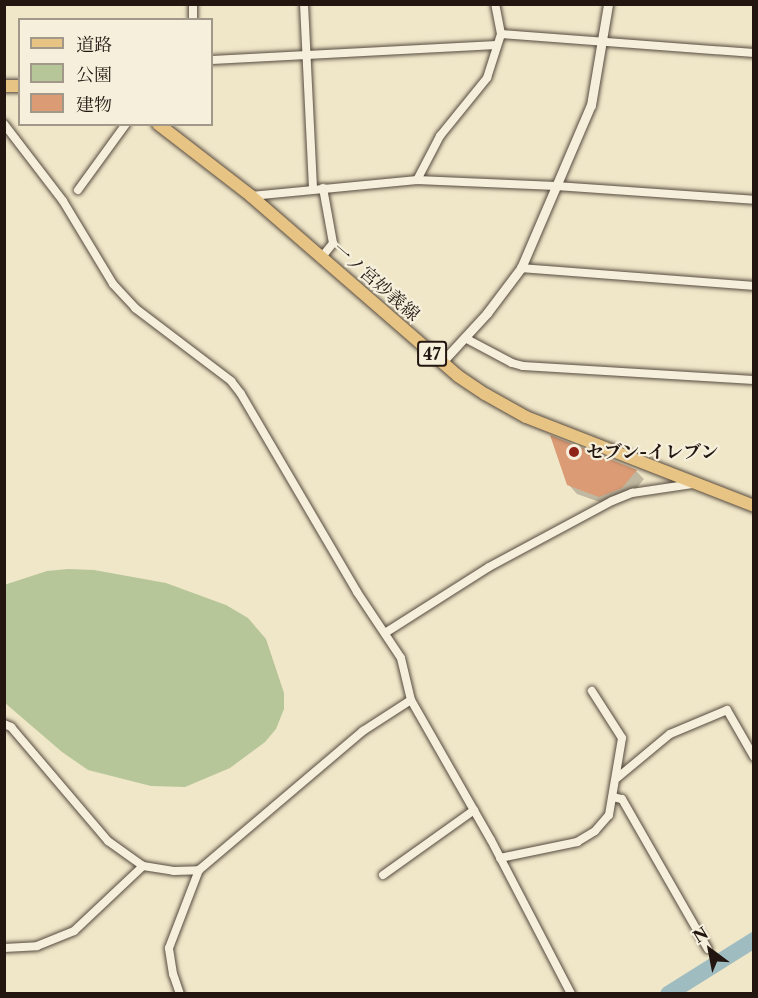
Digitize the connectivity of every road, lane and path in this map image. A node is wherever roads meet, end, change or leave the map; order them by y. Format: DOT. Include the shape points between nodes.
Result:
graph roads {
  1 [pos="304,4"];
  2 [pos="495,4"];
  3 [pos="608,4"];
  4 [pos="501,34"];
  5 [pos="604,41"];
  6 [pos="497,45"];
  7 [pos="753,52"];
  8 [pos="307,55"];
  9 [pos="213,60"];
  10 [pos="4,124"];
  11 [pos="125,126"];
  12 [pos="161,126"];
  13 [pos="8,136"];
  14 [pos="417,180"];
  15 [pos="556,186"];
  16 [pos="323,188"];
  17 [pos="313,189"];
  18 [pos="78,190"];
  19 [pos="250,196"];
  20 [pos="753,201"];
  21 [pos="321,258"];
  22 [pos="521,268"];
  23 [pos="753,286"];
  24 [pos="465,338"];
  25 [pos="442,362"];
  26 [pos="753,380"];
  27 [pos="692,484"];
  28 [pos="753,506"];
  29 [pos="385,633"];
  30 [pos="592,691"];
  31 [pos="411,700"];
  32 [pos="4,724"];
  33 [pos="753,757"];
  34 [pos="617,778"];
  35 [pos="613,797"];
  36 [pos="474,810"];
  37 [pos="500,858"];
  38 [pos="143,866"];
  39 [pos="199,870"];
  40 [pos="383,875"];
  41 [pos="4,948"];
  42 [pos="708,949"];
  43 [pos="180,993"];
  44 [pos="571,993"];
  1 -- 8 [label="street"];
  2 -- 4 [label="street"];
  3 -- 5 [label="street"];
  4 -- 5 [label="street"];
  4 -- 6 [label="street"];
  5 -- 7 [label="street"];
  5 -- 15 [label="street" via="591,105"];
  6 -- 8 [label="street"];
  6 -- 14 [label="street" via="487,78 440,136"];
  8 -- 9 [label="street"];
  8 -- 17 [label="street"];
  10 -- 13 [label="street"];
  11 -- 18 [label="street"];
  12 -- 19 [label="main road, 一ノ宮妙義線 / 47"];
  13 -- 29 [label="street" via="63,201 101,267 128,300 231,381 241,394"];
  14 -- 15 [label="street"];
  14 -- 16 [label="street"];
  15 -- 20 [label="street"];
  15 -- 22 [label="street"];
  16 -- 17 [label="street"];
  16 -- 21 [label="street" via="333,243"];
  17 -- 19 [label="street"];
  19 -- 21 [label="main road, 一ノ宮妙義線 / 47"];
  21 -- 25 [label="main road, 一ノ宮妙義線 / 47"];
  22 -- 23 [label="street"];
  22 -- 24 [label="street"];
  24 -- 25 [label="street"];
  24 -- 26 [label="street" via="524,366"];
  25 -- 27 [label="main road, 一ノ宮妙義線 / 47" via="485,394 526,417"];
  27 -- 28 [label="main road, 一ノ宮妙義線 / 47"];
  27 -- 29 [label="street" via="632,493 612,501 489,567"];
  29 -- 31 [label="street" via="401,658"];
  30 -- 34 [label="street" via="622,738"];
  31 -- 36 [label="street"];
  31 -- 39 [label="street" via="363,731"];
  32 -- 38 [label="street" via="108,841"];
  33 -- 34 [label="street" via="727,710 670,734"];
  34 -- 35 [label="street"];
  35 -- 37 [label="street" via="609,815 595,831 577,842"];
  35 -- 42 [label="street" via="622,799"];
  36 -- 37 [label="street"];
  36 -- 40 [label="street"];
  37 -- 44 [label="street"];
  38 -- 39 [label="street"];
  38 -- 41 [label="street" via="74,931 37,946"];
  39 -- 43 [label="street" via="169,948"];
}
